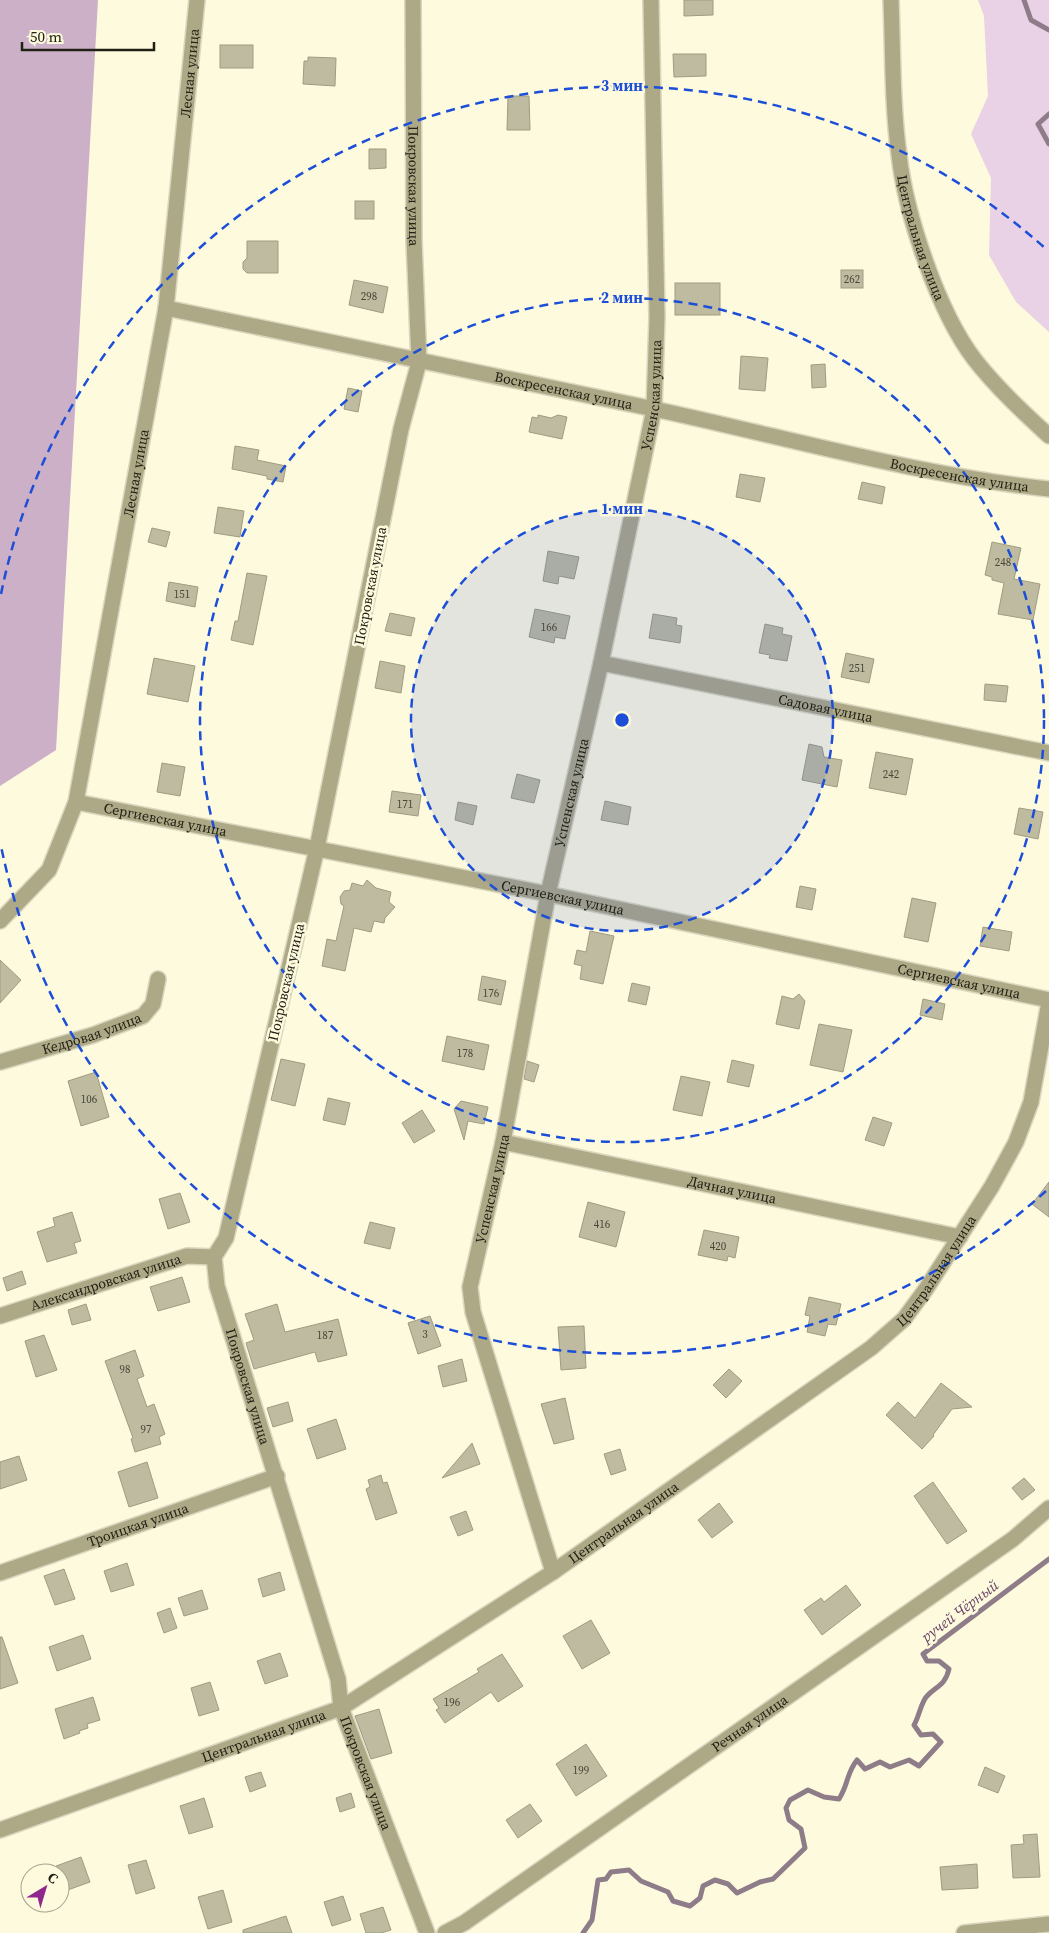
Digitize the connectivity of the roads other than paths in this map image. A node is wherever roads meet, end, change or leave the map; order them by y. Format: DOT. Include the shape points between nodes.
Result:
graph roads {
  1 [pos="198,0"];
  2 [pos="413,0"];
  3 [pos="651,0"];
  4 [pos="890,0"];
  5 [pos="166,308"];
  6 [pos="419,362"];
  7 [pos="654,409"];
  8 [pos="1049,436"];
  9 [pos="1049,489"];
  10 [pos="601,663"];
  11 [pos="1049,754"];
  12 [pos="76,802"];
  13 [pos="317,848"];
  14 [pos="548,894"];
  15 [pos="0,920"];
  16 [pos="158,979"];
  17 [pos="1049,1001"];
  18 [pos="0,1062"];
  19 [pos="502,1142"];
  20 [pos="960,1237"];
  21 [pos="214,1257"];
  22 [pos="0,1316"];
  23 [pos="276,1476"];
  24 [pos="1049,1508"];
  25 [pos="552,1572"];
  26 [pos="0,1573"];
  27 [pos="341,1708"];
  28 [pos="0,1830"];
  29 [pos="1049,1924"];
  30 [pos="427,1933"];
  31 [pos="445,1933"];
  32 [pos="964,1933"];
  1 -- 5 [label="street, Лесная улица"];
  2 -- 6 [label="street, Покровская улица" via="414,241"];
  3 -- 7 [label="street, Успенская улица" via="657,317"];
  4 -- 8 [label="street, Центральная улица" via="899,156 907,198 922,246 959,336 998,386"];
  5 -- 6 [label="street, Воскресенская улица"];
  5 -- 12 [label="street, Лесная улица"];
  6 -- 7 [label="street, Воскресенская улица"];
  6 -- 13 [label="street, Покровская улица" via="401,429"];
  7 -- 9 [label="street, Воскресенская улица" via="917,468"];
  7 -- 10 [label="street, Успенская улица"];
  10 -- 11 [label="street, Садовая улица"];
  10 -- 14 [label="street, Успенская улица"];
  12 -- 13 [label="street, Сергиевская улица"];
  12 -- 15 [label="street, Лесная улица" via="49,870"];
  13 -- 14 [label="street, Сергиевская улица"];
  13 -- 21 [label="street, Покровская улица" via="226,1238"];
  14 -- 17 [label="street, Сергиевская улица"];
  14 -- 19 [label="street, Успенская улица"];
  16 -- 18 [label="street, Кедровая улица" via="153,1004 143,1016 93,1035"];
  17 -- 20 [label="street, Центральная улица" via="1032,1102 1016,1142"];
  19 -- 20 [label="street, Дачная улица"];
  19 -- 25 [label="street, Успенская улица" via="470,1287 473,1312"];
  20 -- 25 [label="street, Центральная улица" via="904,1319 871,1348"];
  21 -- 22 [label="street, Александровская улица" via="187,1256"];
  21 -- 23 [label="street, Покровская улица" via="217,1286"];
  23 -- 26 [label="street, Троицкая улица"];
  23 -- 27 [label="street, Покровская улица" via="338,1679"];
  24 -- 31 [label="street, Речная улица" via="1005,1544 464,1923"];
  25 -- 27 [label="street, Центральная улица"];
  27 -- 28 [label="street, Центральная улица"];
  27 -- 30 [label="street, Покровская улица"];
  29 -- 32 [label="street"];
}
